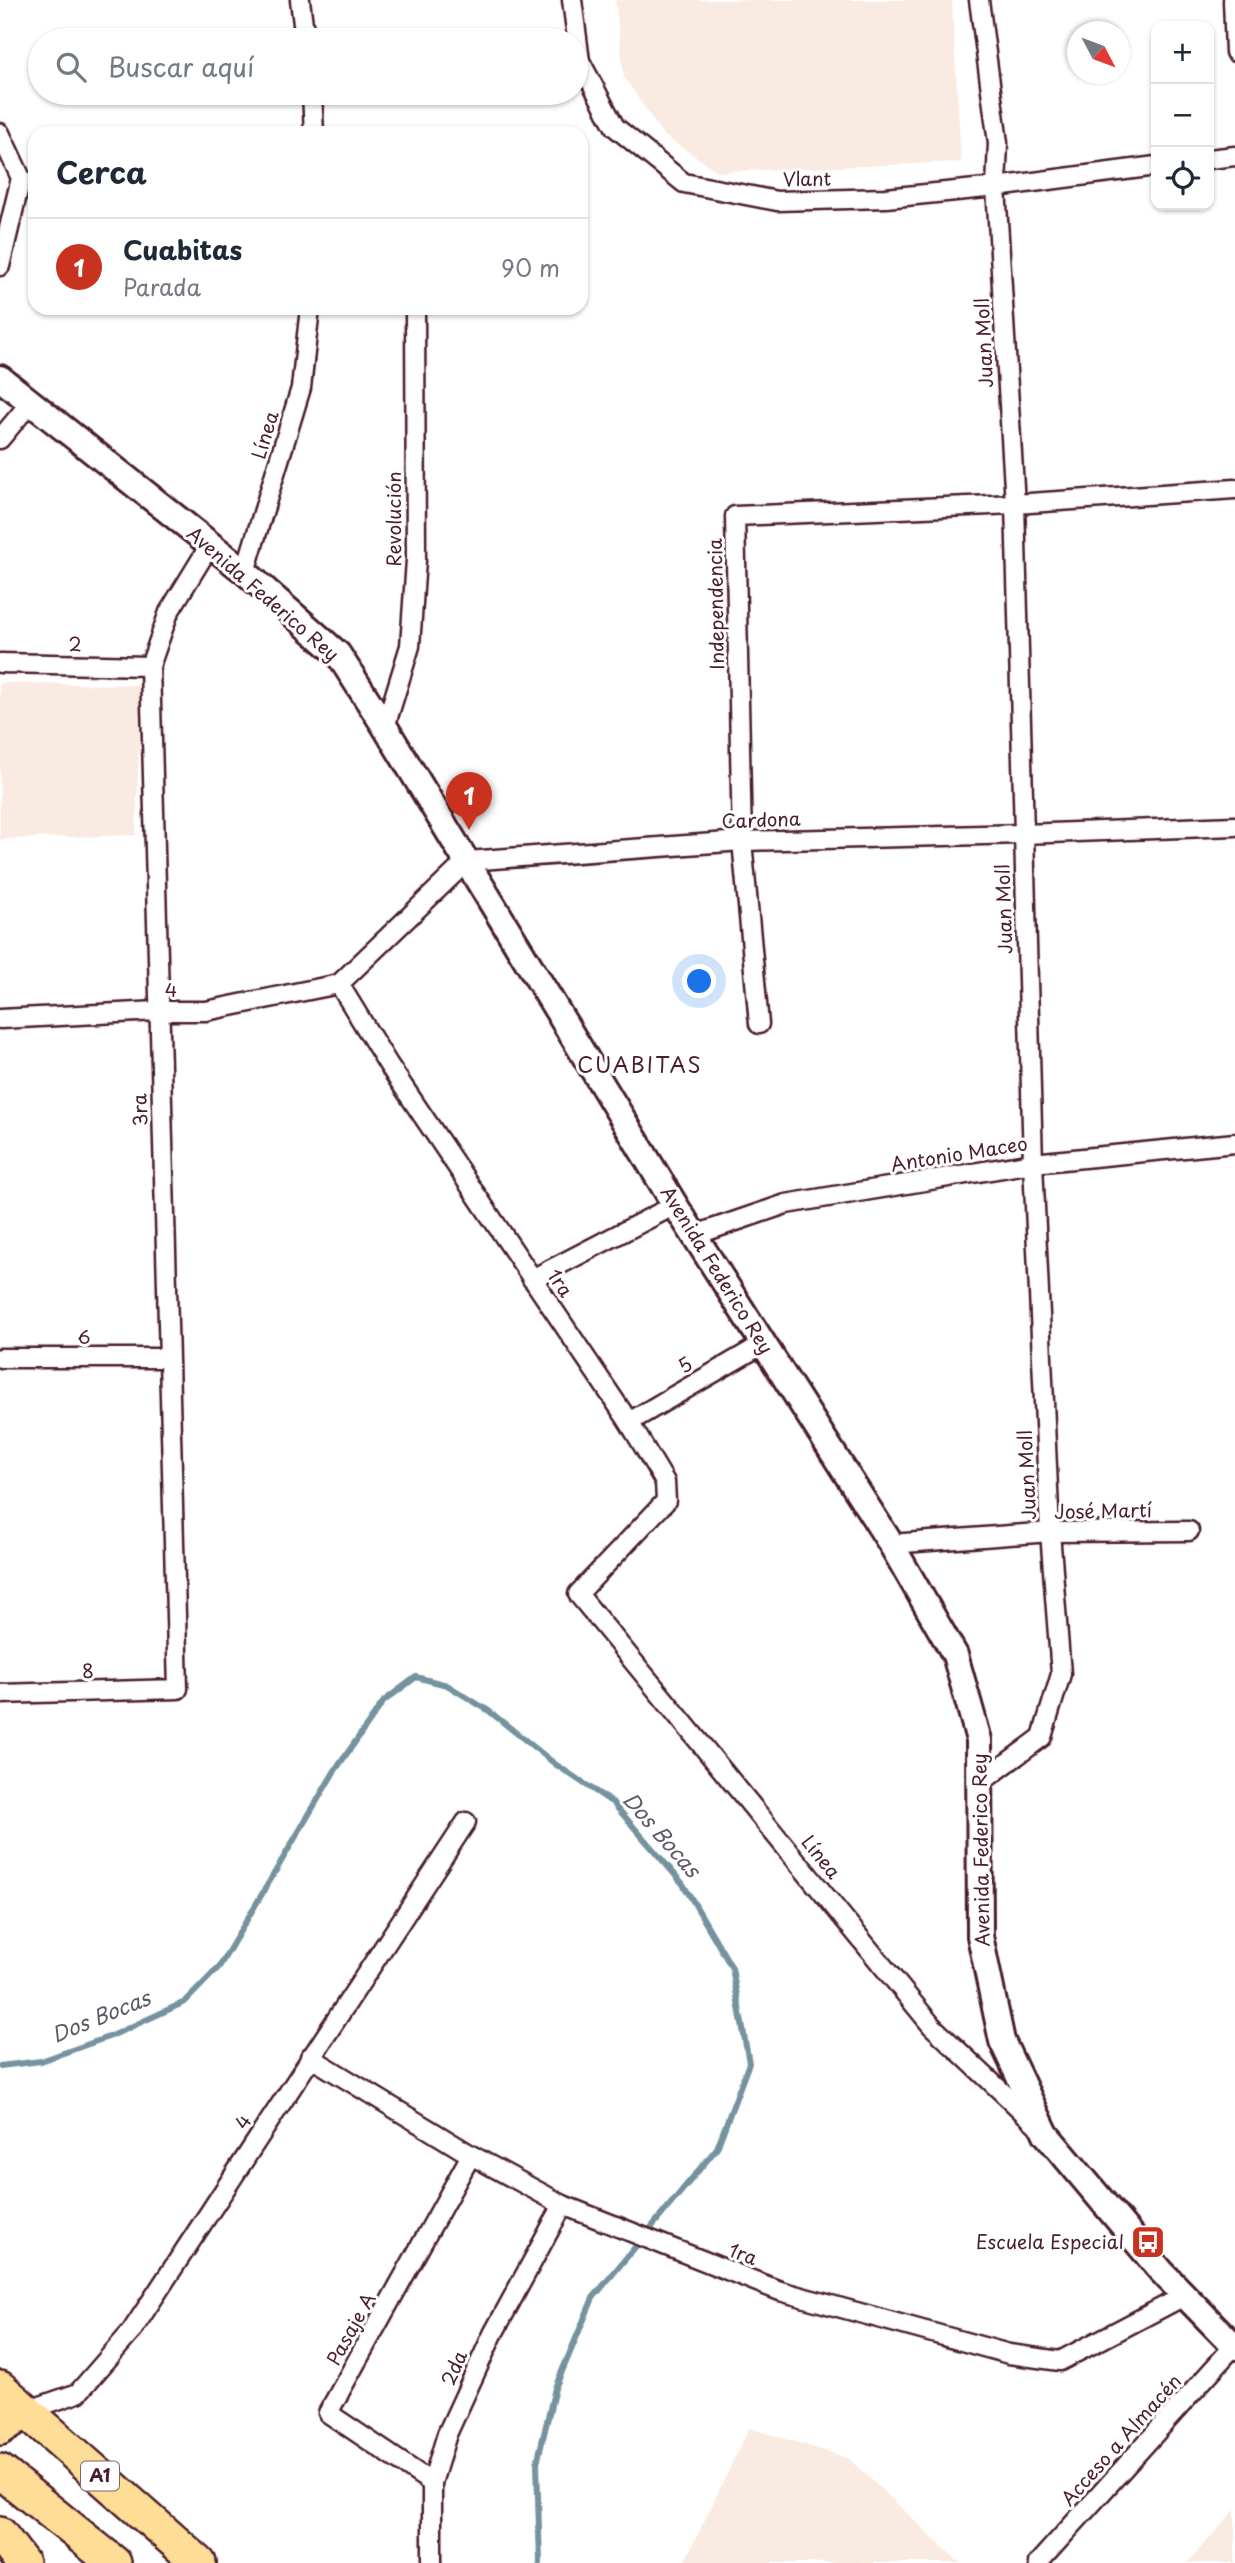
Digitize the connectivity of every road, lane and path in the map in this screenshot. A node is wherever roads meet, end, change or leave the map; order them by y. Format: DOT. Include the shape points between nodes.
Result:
graph roads {
  1 [pos="300,0"];
  2 [pos="572,0"];
  3 [pos="979,0"];
  4 [pos="1233,0"];
  5 [pos="304,28"];
  6 [pos="576,28"];
  7 [pos="1235,52"];
  8 [pos="588,76"];
  9 [pos="313,105"];
  10 [pos="314,126"];
  11 [pos="0,133"];
  12 [pos="1235,156"];
  13 [pos="1214,158"];
  14 [pos="1151,167"];
  15 [pos="996,187"];
  16 [pos="0,266"];
  17 [pos="309,315"];
  18 [pos="415,315"];
  19 [pos="0,378"];
  20 [pos="30,403"];
  21 [pos="0,439"];
  22 [pos="1235,489"];
  23 [pos="1015,504"];
  24 [pos="210,545"];
  25 [pos="244,572"];
  26 [pos="0,663"];
  27 [pos="150,666"];
  28 [pos="385,727"];
  29 [pos="1235,826"];
  30 [pos="1023,834"];
  31 [pos="742,841"];
  32 [pos="467,861"];
  33 [pos="339,984"];
  34 [pos="158,1011"];
  35 [pos="0,1019"];
  36 [pos="759,1024"];
  37 [pos="1235,1143"];
  38 [pos="1033,1163"];
  39 [pos="675,1205"];
  40 [pos="695,1235"];
  41 [pos="532,1279"];
  42 [pos="763,1344"];
  43 [pos="0,1358"];
  44 [pos="168,1358"];
  45 [pos="629,1422"];
  46 [pos="1189,1531"];
  47 [pos="1050,1532"];
  48 [pos="891,1544"];
  49 [pos="578,1594"];
  50 [pos="178,1689"];
  51 [pos="0,1694"];
  52 [pos="979,1783"];
  53 [pos="466,1822"];
  54 [pos="310,2057"];
  55 [pos="1046,2134"];
  56 [pos="471,2155"];
  57 [pos="563,2205"];
  58 [pos="1186,2295"];
  59 [pos="1234,2346"];
  60 [pos="0,2389"];
  61 [pos="13,2419"];
  62 [pos="0,2471"];
  63 [pos="432,2483"];
  64 [pos="0,2534"];
  65 [pos="22,2563"];
  66 [pos="114,2563"];
  67 [pos="199,2563"];
  68 [pos="432,2563"];
  69 [pos="1038,2563"];
  1 -- 5 [label="street"];
  2 -- 6 [label="street, Vlant"];
  3 -- 15 [label="street, Juan Moll" via="998,144"];
  4 -- 7 [label="street"];
  8 -- 15 [label="street, Vlant" via="615,127 684,183 777,201 886,198"];
  9 -- 10 [label="street"];
  11 -- 16 [label="street" via="21,178"];
  12 -- 13 [label="street"];
  14 -- 15 [label="street, Vlant"];
  15 -- 23 [label="street, Juan Moll"];
  17 -- 25 [label="street, Línea" via="301,388"];
  18 -- 28 [label="street, Revolución" via="415,573 410,646"];
  19 -- 20 [label="main road, Avenida Federico Rey"];
  20 -- 21 [label="street"];
  20 -- 24 [label="main road, Avenida Federico Rey"];
  22 -- 23 [label="street, Independencia"];
  23 -- 30 [label="street, Juan Moll"];
  23 -- 31 [label="street, Independencia" via="734,516"];
  24 -- 25 [label="main road, Avenida Federico Rey"];
  24 -- 27 [label="street, 3ra" via="169,612"];
  25 -- 28 [label="main road, Avenida Federico Rey" via="338,654"];
  26 -- 27 [label="street, 2"];
  27 -- 34 [label="street, 3ra"];
  28 -- 32 [label="main road, Avenida Federico Rey"];
  29 -- 30 [label="street, Cardona"];
  30 -- 31 [label="street, Cardona"];
  30 -- 38 [label="street, Juan Moll"];
  31 -- 32 [label="street, Cardona"];
  31 -- 36 [label="street, Independencia"];
  32 -- 33 [label="street"];
  32 -- 39 [label="main road, Avenida Federico Rey"];
  33 -- 34 [label="street, 4" via="206,1011"];
  33 -- 41 [label="street, 1ra"];
  34 -- 35 [label="street, 4"];
  34 -- 44 [label="street, 3ra"];
  37 -- 38 [label="street, Antonio Maceo"];
  38 -- 40 [label="street, Antonio Maceo" via="786,1204"];
  38 -- 47 [label="street, Juan Moll"];
  39 -- 40 [label="main road, Avenida Federico Rey"];
  39 -- 41 [label="street"];
  40 -- 42 [label="main road, Avenida Federico Rey"];
  41 -- 45 [label="street, 1ra"];
  42 -- 45 [label="street, 5"];
  42 -- 48 [label="main road, Avenida Federico Rey"];
  43 -- 44 [label="street, 6"];
  44 -- 50 [label="street, 3ra"];
  45 -- 49 [label="street, 1ra" via="665,1482 666,1501"];
  46 -- 47 [label="street, José Martí"];
  47 -- 48 [label="street, José Martí"];
  47 -- 52 [label="street, Juan Moll" via="1061,1674 1042,1737"];
  48 -- 52 [label="main road, Avenida Federico Rey" via="955,1655 979,1740"];
  49 -- 55 [label="street, Línea" via="932,2026"];
  50 -- 51 [label="street, 8"];
  52 -- 55 [label="main road, Avenida Federico Rey" via="980,1936 1002,2041"];
  53 -- 54 [label="street, 4"];
  54 -- 56 [label="street, 1ra"];
  54 -- 61 [label="street, 4" via="131,2332 78,2393"];
  55 -- 58 [label="main road, Avenida Federico Rey"];
  56 -- 57 [label="street, 1ra"];
  56 -- 63 [label="street, Pasaje A" via="328,2413"];
  57 -- 58 [label="street, 1ra" via="793,2295 1009,2354 1060,2361"];
  57 -- 63 [label="street, 2da" via="493,2334 447,2434"];
  58 -- 59 [label="main road, Avenida Federico Rey"];
  59 -- 69 [label="street, Acceso a Almacén"];
  60 -- 61 [label="highway, A1"];
  61 -- 67 [label="highway, A1"];
  62 -- 66 [label="highway"];
  63 -- 68 [label="street, 2da"];
  64 -- 65 [label="highway"];
}
